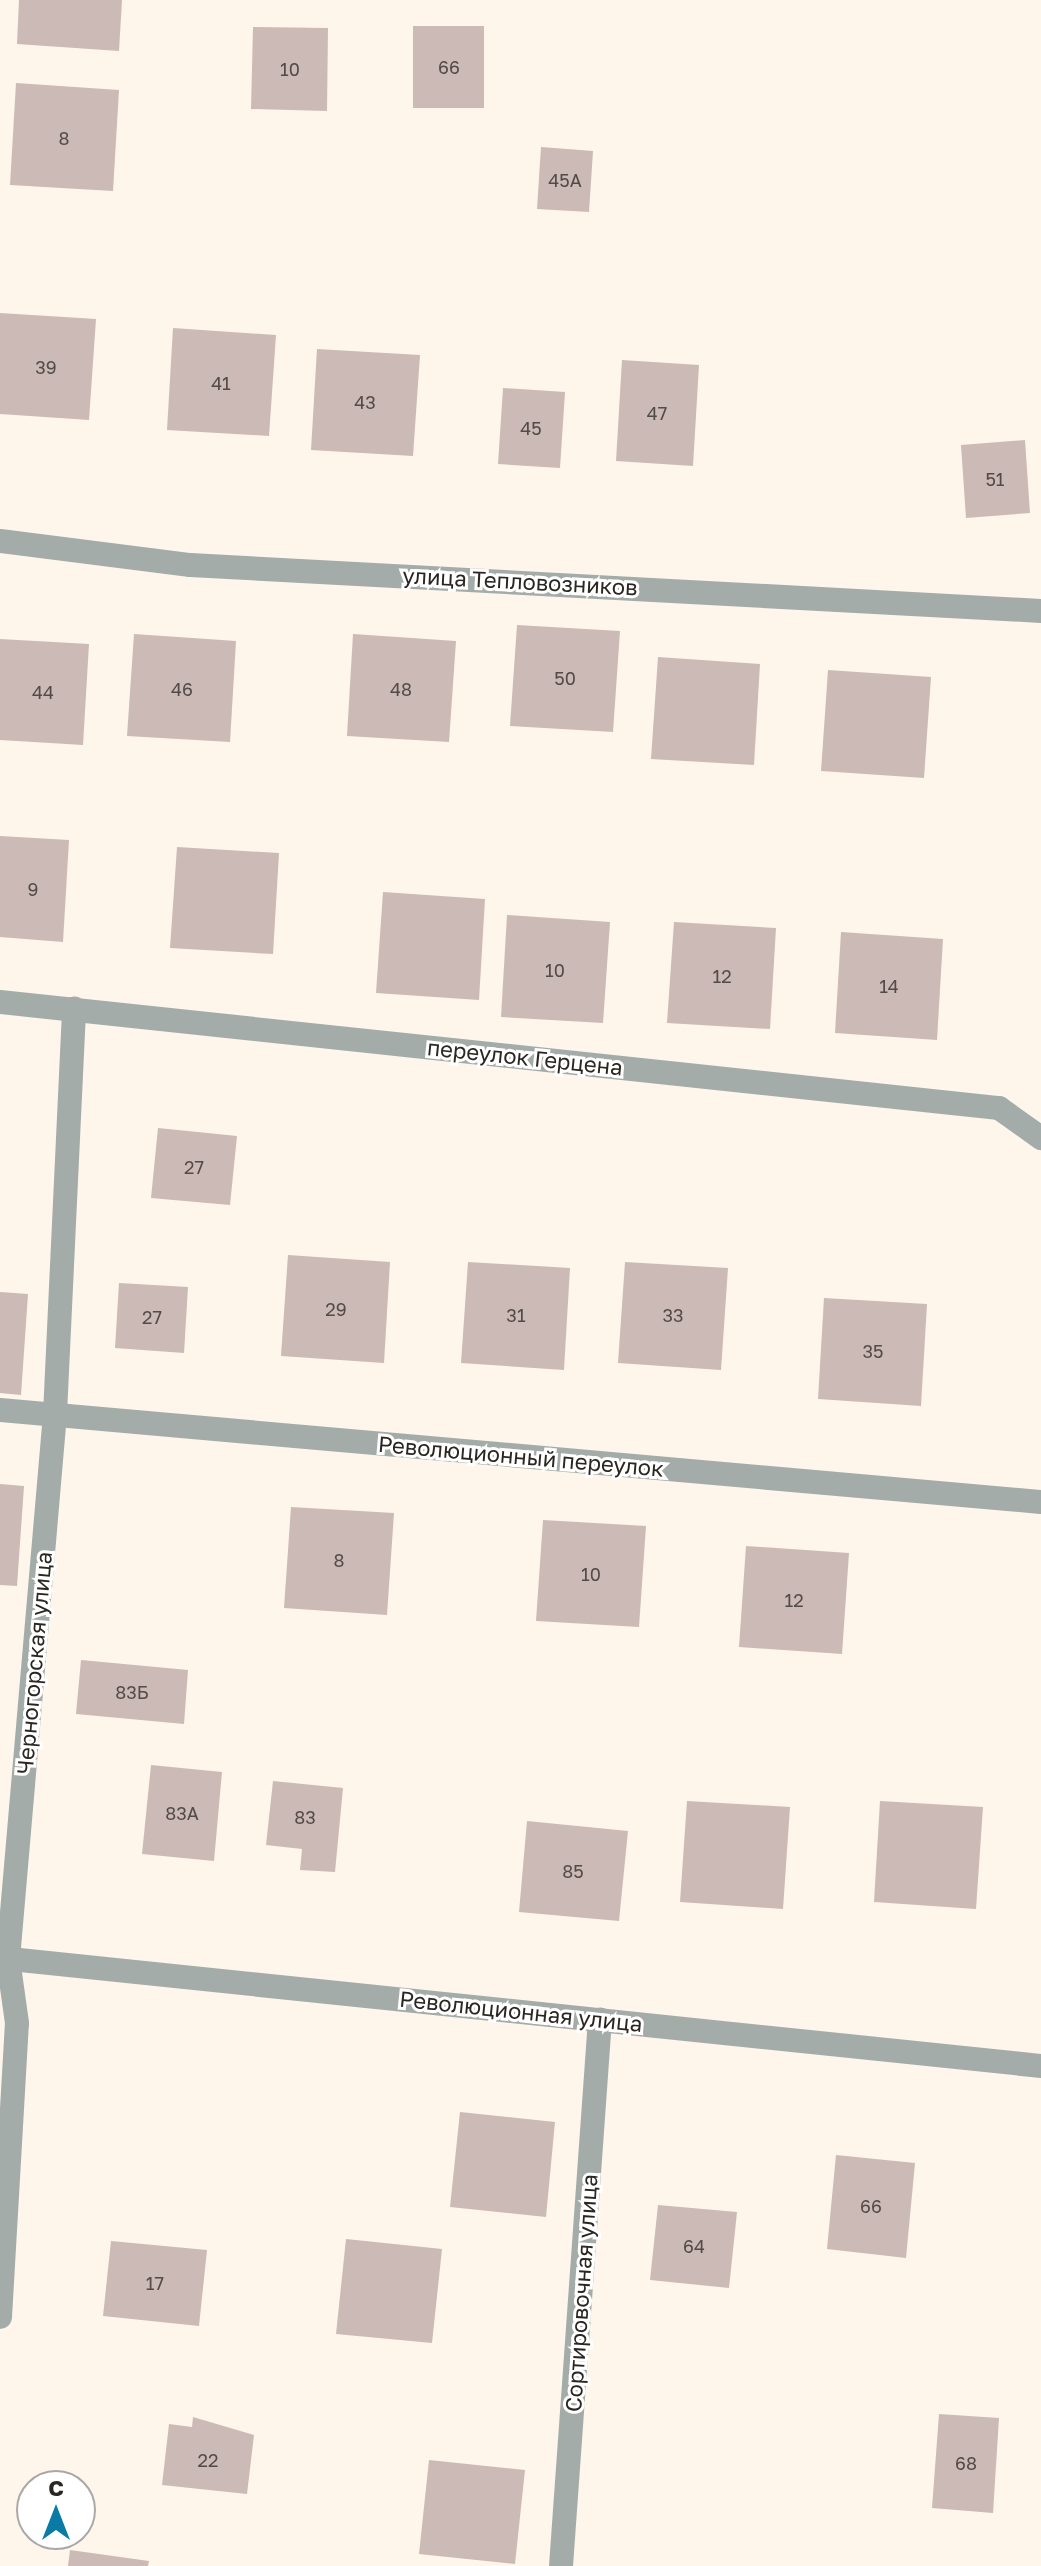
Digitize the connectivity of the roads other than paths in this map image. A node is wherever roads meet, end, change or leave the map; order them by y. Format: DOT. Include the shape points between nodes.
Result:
graph roads {
  1 [pos="0,541"];
  2 [pos="1041,611"];
  3 [pos="0,1002"];
  4 [pos="74,1008"];
  5 [pos="1041,1138"];
  6 [pos="0,1410"];
  7 [pos="55,1414"];
  8 [pos="1041,1502"];
  9 [pos="4,1958"];
  10 [pos="600,2019"];
  11 [pos="1041,2066"];
  12 [pos="0,2317"];
  13 [pos="561,2566"];
  1 -- 2 [label="street, улица Тепловозников" via="190,565"];
  3 -- 4 [label="street, переулок Герцена"];
  4 -- 5 [label="street, переулок Герцена" via="999,1108"];
  4 -- 7 [label="street, Черногорская улица"];
  6 -- 7 [label="street, Революционный переулок"];
  7 -- 8 [label="street, Революционный переулок"];
  7 -- 9 [label="street, Черногорская улица"];
  9 -- 10 [label="street, Революционная улица"];
  9 -- 12 [label="street, Черногорская улица" via="17,2023"];
  10 -- 11 [label="street, Революционная улица"];
  10 -- 13 [label="street, Сортировочная улица"];
}
